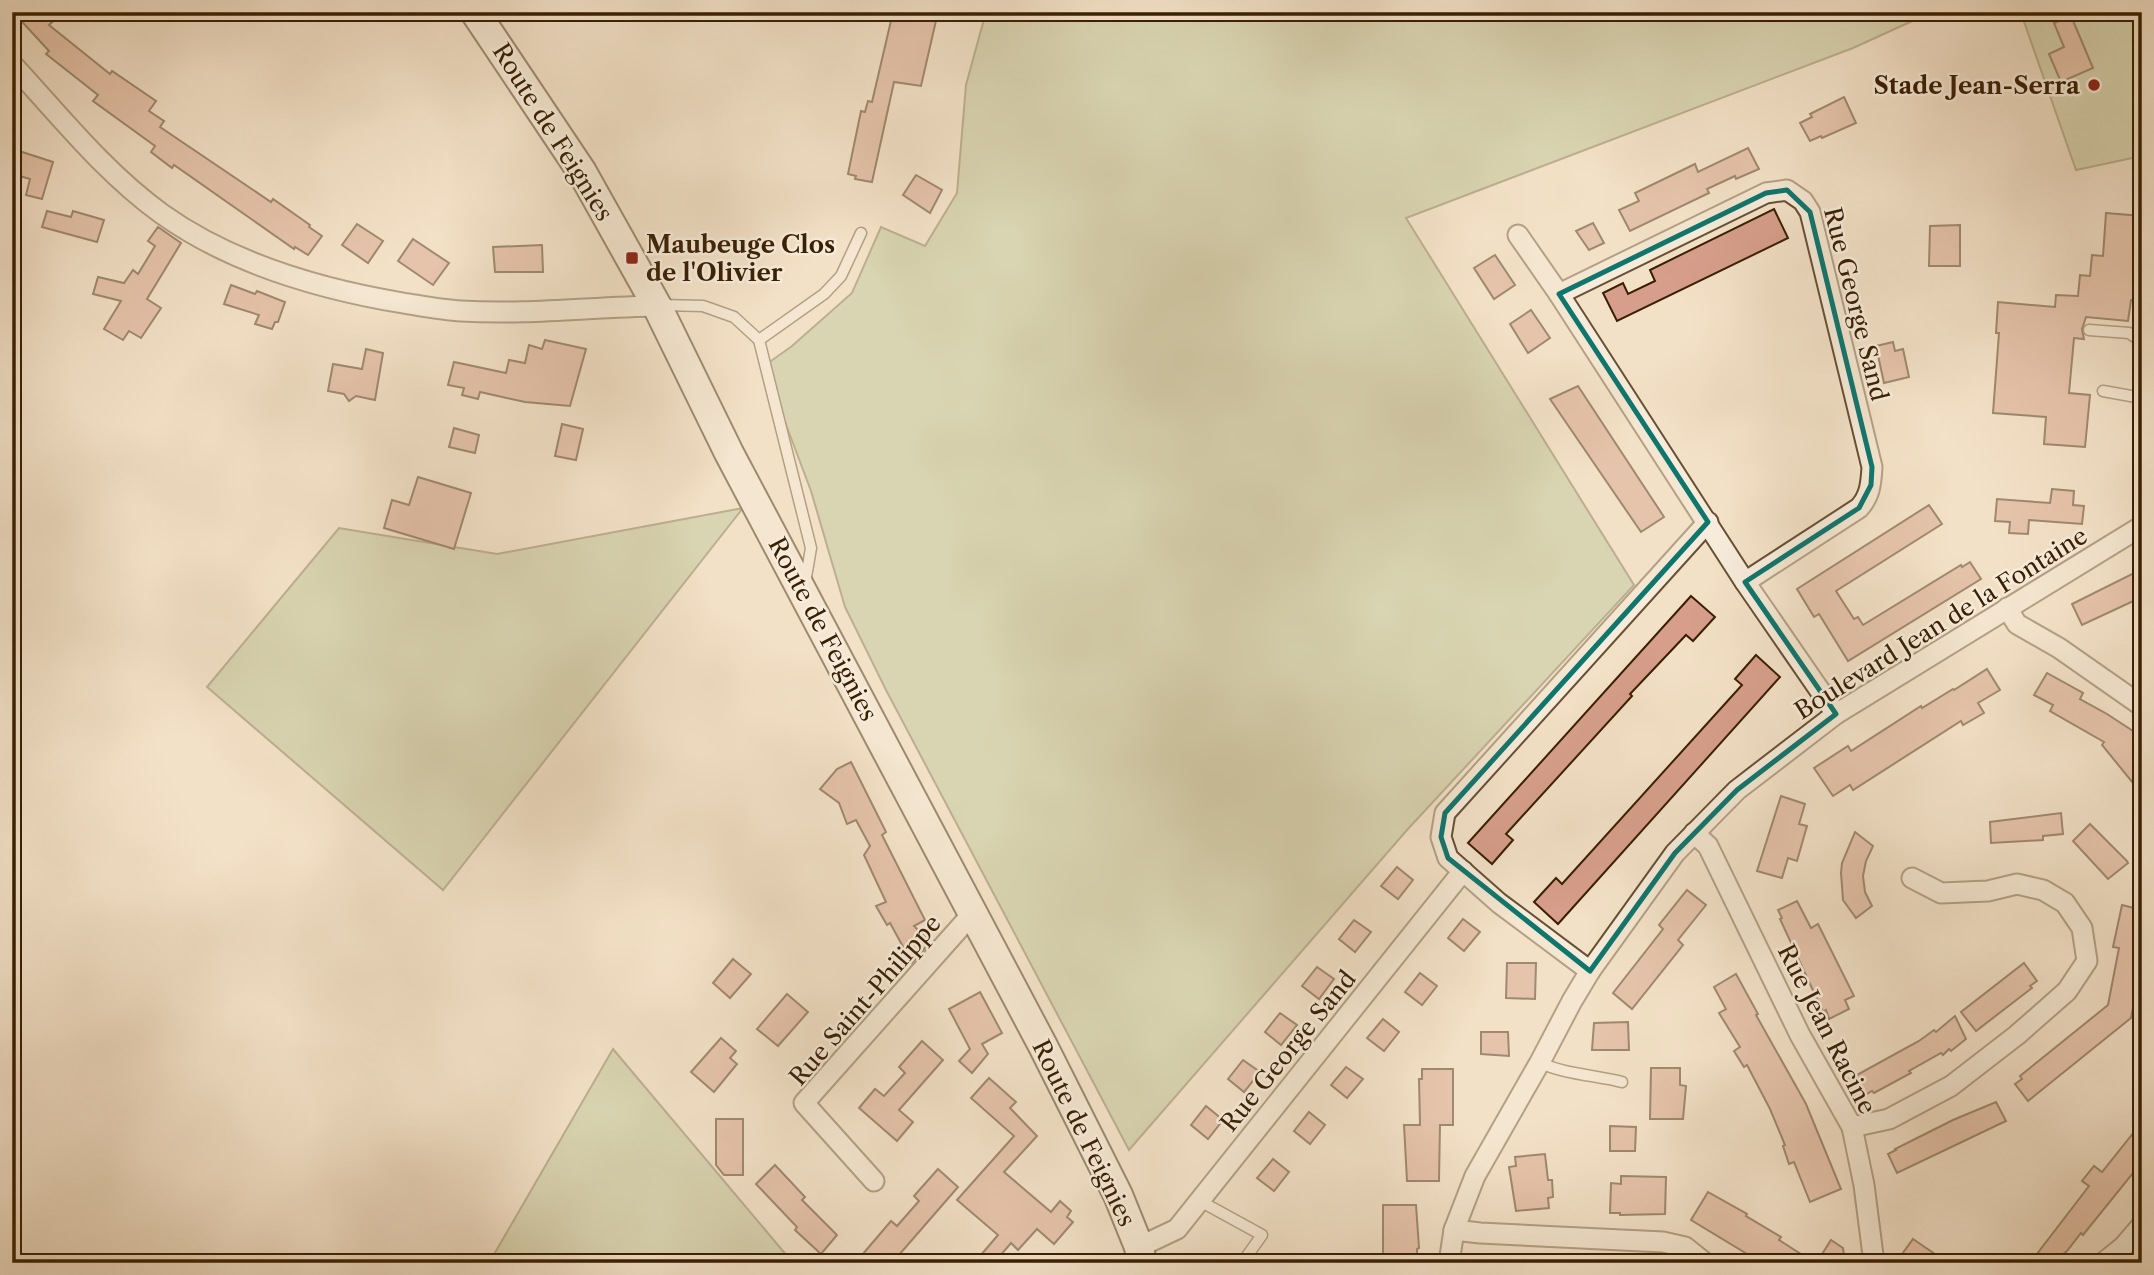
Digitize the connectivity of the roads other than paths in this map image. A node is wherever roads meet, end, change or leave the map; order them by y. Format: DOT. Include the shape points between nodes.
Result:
graph roads {
  1 [pos="475,12"];
  2 [pos="12,64"];
  3 [pos="861,233"];
  4 [pos="1518,234"];
  5 [pos="1559,294"];
  6 [pos="657,306"];
  7 [pos="2089,330"];
  8 [pos="759,340"];
  9 [pos="2142,342"];
  10 [pos="2103,391"];
  11 [pos="2142,398"];
  12 [pos="1708,522"];
  13 [pos="2142,527"];
  14 [pos="1745,582"];
  15 [pos="803,590"];
  16 [pos="2007,608"];
  17 [pos="2142,706"];
  18 [pos="1836,714"];
  19 [pos="1694,834"];
  20 [pos="1463,871"];
  21 [pos="1912,878"];
  22 [pos="972,914"];
  23 [pos="1590,971"];
  24 [pos="1540,1062"];
  25 [pos="1622,1082"];
  26 [pos="1852,1126"];
  27 [pos="874,1181"];
  28 [pos="1200,1200"];
  29 [pos="2142,1225"];
  30 [pos="1454,1230"];
  31 [pos="1140,1255"];
  32 [pos="1242,1263"];
  33 [pos="1449,1263"];
  34 [pos="1705,1263"];
  35 [pos="1874,1263"];
  36 [pos="2103,1263"];
  1 -- 6 [label="street, Route de Feignies" via="582,172"];
  2 -- 6 [label="street" via="120,178 161,213 220,248 281,273 374,298 460,311"];
  3 -- 8 [label="lane" via="841,276 824,294"];
  4 -- 5 [label="street"];
  5 -- 12 [label="street"];
  5 -- 14 [label="street, Rue George Sand" via="1766,193 1787,190 1803,201 1810,212 1869,454 1871,485 1868,499 1859,508"];
  6 -- 8 [label="lane" via="703,306 734,317"];
  6 -- 15 [label="street, Route de Feignies"];
  7 -- 9 [label="lane" via="2129,333"];
  8 -- 15 [label="lane" via="811,548"];
  10 -- 11 [label="lane"];
  12 -- 14 [label="street"];
  12 -- 20 [label="street" via="1445,813 1441,837 1448,859"];
  13 -- 16 [label="street, Boulevard Jean de la Fontaine"];
  14 -- 18 [label="street"];
  15 -- 22 [label="street, Route de Feignies"];
  16 -- 17 [label="street" via="2017,624"];
  16 -- 18 [label="street, Boulevard Jean de la Fontaine"];
  18 -- 19 [label="street, Boulevard Jean de la Fontaine" via="1737,790"];
  19 -- 23 [label="street, Boulevard Jean de la Fontaine" via="1675,853"];
  19 -- 26 [label="street, Rue Jean Racine" via="1708,846 1800,1035"];
  20 -- 23 [label="street"];
  20 -- 28 [label="street, Rue George Sand"];
  21 -- 26 [label="street" via="1941,893 1988,891 2017,884 2043,890 2065,903 2082,928 2087,961 2067,991 1951,1086 1889,1119"];
  22 -- 27 [label="street, Rue Saint-Philippe" via="804,1103"];
  22 -- 31 [label="street, Route de Feignies" via="1118,1195"];
  23 -- 24 [label="street, Boulevard Jean de la Fontaine"];
  24 -- 25 [label="lane" via="1550,1069"];
  24 -- 30 [label="street, Boulevard Jean de la Fontaine" via="1475,1176"];
  26 -- 35 [label="street, Rue Jean Racine"];
  28 -- 31 [label="street, Rue George Sand" via="1177,1229"];
  28 -- 32 [label="lane" via="1262,1235"];
  29 -- 36 [label="street"];
  30 -- 33 [label="street, Boulevard Jean de la Fontaine"];
  30 -- 34 [label="street" via="1663,1242 1685,1247"];
}
